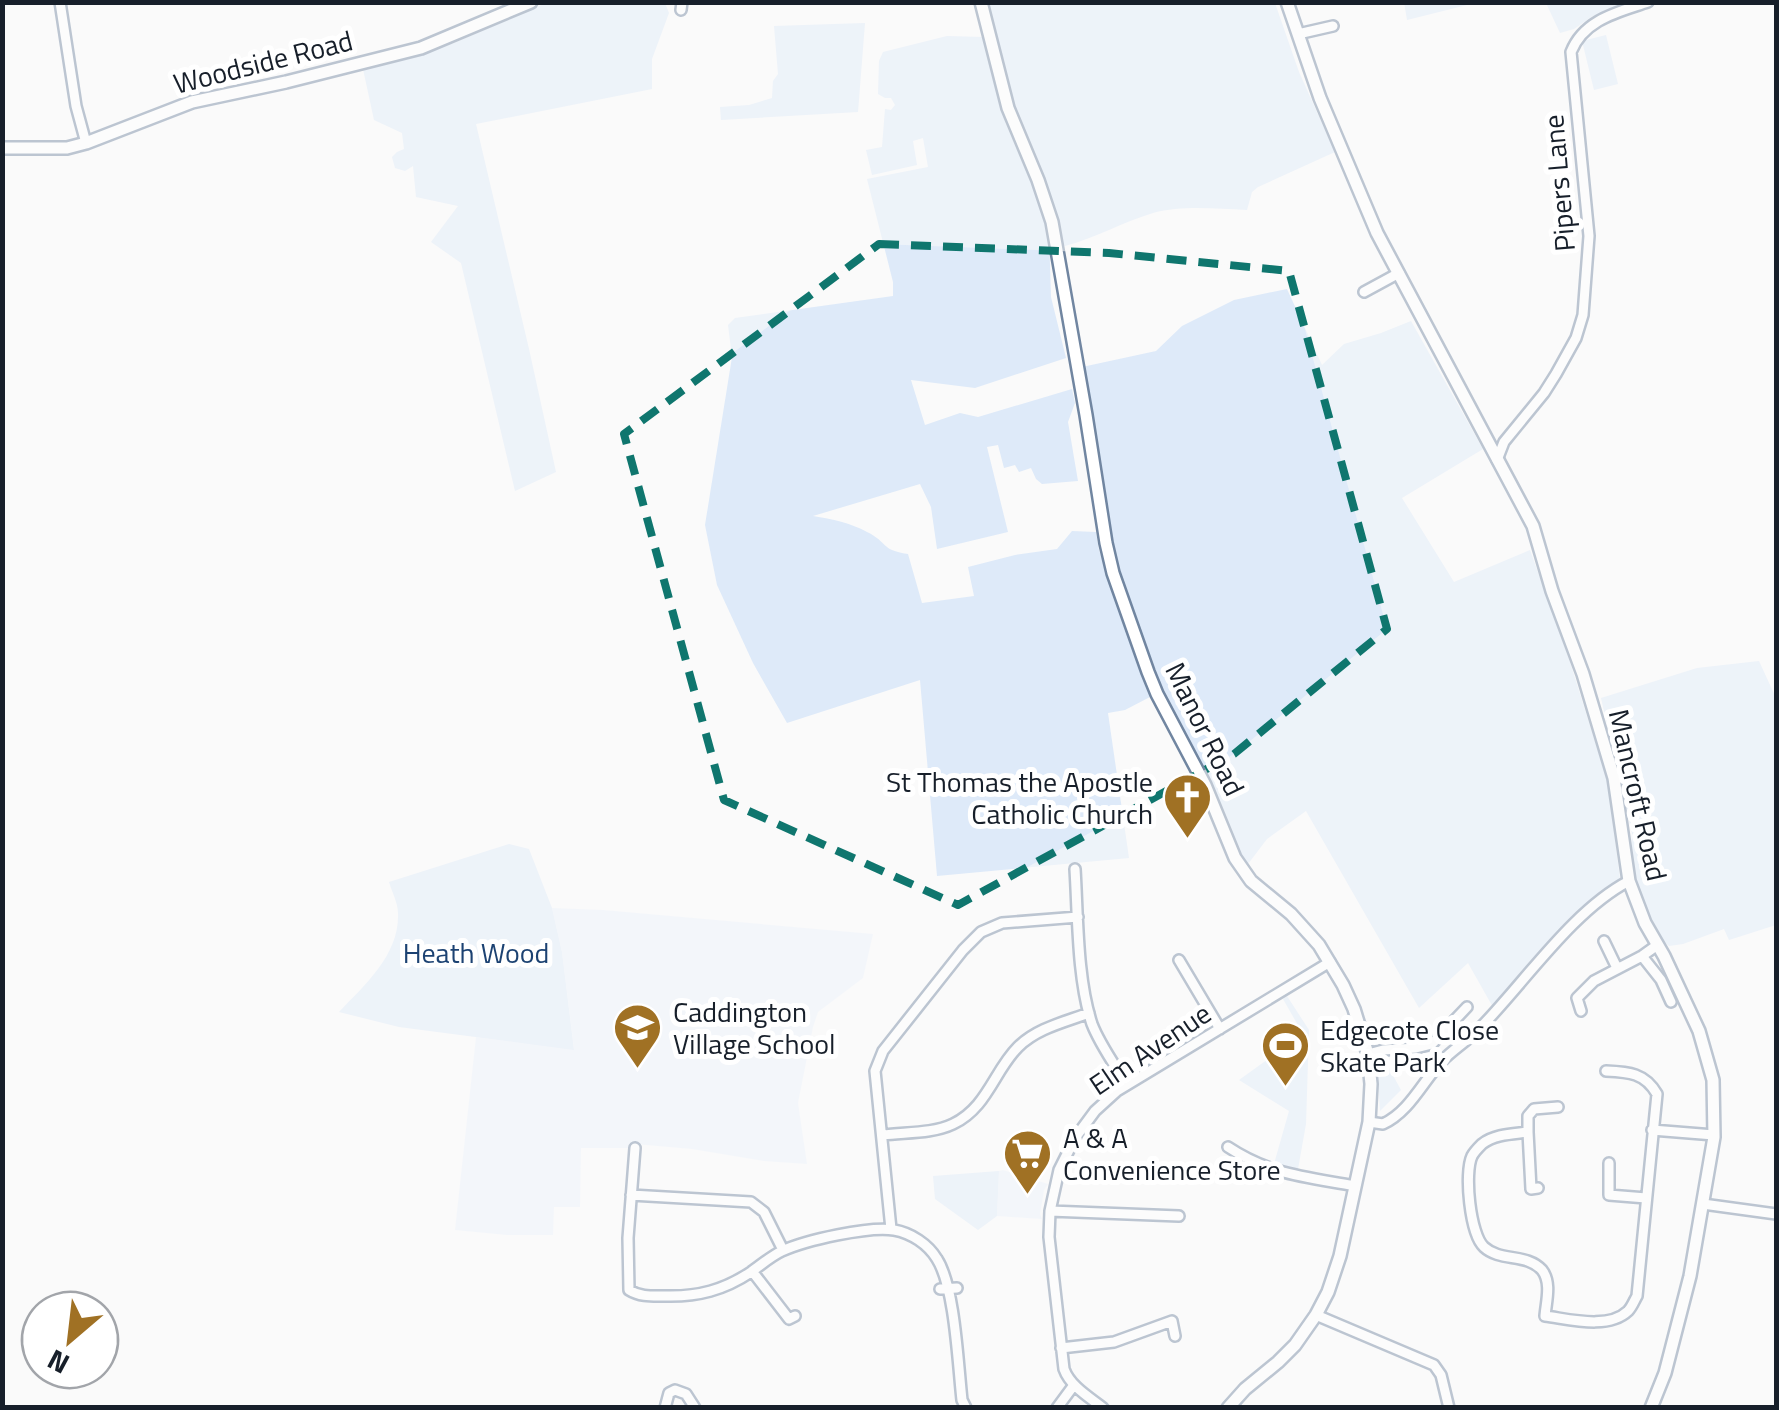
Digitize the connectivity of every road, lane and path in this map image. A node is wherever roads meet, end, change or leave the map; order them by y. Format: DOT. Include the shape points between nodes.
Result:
graph roads {
  1 [pos="60,2"];
  2 [pos="531,2"];
  3 [pos="982,2"];
  4 [pos="1288,2"];
  5 [pos="1648,2"];
  6 [pos="1333,26"];
  7 [pos="1298,34"];
  8 [pos="86,144"];
  9 [pos="2,148"];
  10 [pos="1399,273"];
  11 [pos="1364,292"];
  12 [pos="1504,442"];
  13 [pos="1488,444"];
  14 [pos="1497,460"];
  15 [pos="1075,869"];
  16 [pos="1629,880"];
  17 [pos="1078,917"];
  18 [pos="1604,940"];
  19 [pos="1656,946"];
  20 [pos="1642,956"];
  21 [pos="1179,960"];
  22 [pos="1330,962"];
  23 [pos="1617,968"];
  24 [pos="1671,1002"];
  25 [pos="1467,1007"];
  26 [pos="1581,1011"];
  27 [pos="1089,1013"];
  28 [pos="1220,1028"];
  29 [pos="1368,1054"];
  30 [pos="1606,1071"];
  31 [pos="1127,1085"];
  32 [pos="1558,1107"];
  33 [pos="1369,1122"];
  34 [pos="1652,1130"];
  35 [pos="1528,1132"];
  36 [pos="883,1134"];
  37 [pos="1714,1135"];
  38 [pos="1228,1147"];
  39 [pos="634,1148"];
  40 [pos="1610,1163"];
  41 [pos="1355,1186"];
  42 [pos="1531,1189"];
  43 [pos="631,1195"];
  44 [pos="1646,1198"];
  45 [pos="1703,1204"];
  46 [pos="1050,1211"];
  47 [pos="1776,1214"];
  48 [pos="1178,1216"];
  49 [pos="891,1229"];
  50 [pos="1484,1247"];
  51 [pos="1469,1249"];
  52 [pos="784,1250"];
  53 [pos="752,1271"];
  54 [pos="1316,1316"];
  55 [pos="789,1319"];
  56 [pos="1175,1336"];
  57 [pos="1062,1348"];
  58 [pos="1074,1385"];
  59 [pos="665,1408"];
  60 [pos="695,1408"];
  61 [pos="966,1408"];
  62 [pos="1057,1408"];
  63 [pos="1103,1408"];
  64 [pos="1228,1408"];
  65 [pos="1449,1408"];
  66 [pos="1651,1408"];
  1 -- 8 [label="street"];
  2 -- 8 [label="street, Woodside Road" via="421,48 192,102"];
  3 -- 22 [label="street, Manor Road" via="1008,108 1052,222 1112,573 1156,694 1240,867 1305,928"];
  4 -- 7 [label="street, Mancroft Road"];
  5 -- 12 [label="street, Pipers Lane" via="1598,21 1572,52 1589,236 1584,315 1556,374"];
  6 -- 7 [label="street"];
  7 -- 10 [label="street, Mancroft Road" via="1359,193"];
  8 -- 9 [label="street, Woodside Road"];
  10 -- 11 [label="street"];
  10 -- 13 [label="street, Mancroft Road"];
  12 -- 13 [label="street"];
  12 -- 14 [label="street, Pipers Lane"];
  13 -- 14 [label="street, Mancroft Road"];
  14 -- 16 [label="street, Mancroft Road" via="1532,526 1583,674 1614,778"];
  15 -- 17 [label="street"];
  16 -- 19 [label="street, Mancroft Road"];
  16 -- 33 [label="street" via="1551,948 1400,1112 1383,1124"];
  17 -- 27 [label="street"];
  17 -- 36 [label="street" via="1002,924 963,950 883,1051 875,1071"];
  18 -- 23 [label="street"];
  19 -- 20 [label="street"];
  19 -- 37 [label="street, Mancroft Road" via="1699,1031 1712,1080"];
  20 -- 23 [label="street"];
  20 -- 24 [label="street"];
  21 -- 28 [label="street"];
  22 -- 28 [label="street, Elm Avenue"];
  22 -- 29 [label="street, Manor Road"];
  23 -- 26 [label="street" via="1572,996"];
  25 -- 29 [label="street" via="1432,1044"];
  27 -- 31 [label="street"];
  27 -- 36 [label="street" via="1020,1044 958,1122"];
  28 -- 31 [label="street, Elm Avenue"];
  29 -- 33 [label="street, Manor Road"];
  30 -- 34 [label="street" via="1651,1083 1657,1094"];
  31 -- 46 [label="street, Elm Avenue" via="1075,1138"];
  32 -- 35 [label="street" via="1534,1109"];
  33 -- 41 [label="street, Manor Road"];
  34 -- 37 [label="street"];
  34 -- 44 [label="street"];
  35 -- 42 [label="street"];
  35 -- 50 [label="street" via="1494,1137 1472,1156 1472,1221"];
  36 -- 49 [label="street"];
  37 -- 45 [label="street, Mancroft Road"];
  38 -- 41 [label="street" via="1279,1172"];
  39 -- 43 [label="street"];
  40 -- 44 [label="street" via="1609,1196"];
  41 -- 54 [label="street, Manor Road" via="1337,1268"];
  43 -- 52 [label="street" via="751,1202 764,1212"];
  43 -- 53 [label="street" via="625,1293 691,1297"];
  44 -- 50 [label="street" via="1637,1296 1612,1320 1540,1316 1548,1288 1542,1271"];
  45 -- 47 [label="street"];
  45 -- 66 [label="street, Mancroft Road" via="1680,1321"];
  46 -- 48 [label="street"];
  46 -- 57 [label="street, Elm Avenue"];
  49 -- 52 [label="street" via="826,1236"];
  49 -- 61 [label="street" via="924,1243 938,1260 949,1289"];
  50 -- 51 [label="street"];
  52 -- 53 [label="street"];
  53 -- 55 [label="street"];
  54 -- 64 [label="street, Manor Road" via="1289,1352"];
  54 -- 65 [label="street" via="1434,1365"];
  56 -- 57 [label="street" via="1172,1322 1114,1342"];
  57 -- 58 [label="street, Elm Avenue" via="1064,1373"];
  58 -- 62 [label="street"];
  58 -- 63 [label="street"];
  59 -- 60 [label="street" via="674,1390"];
}
